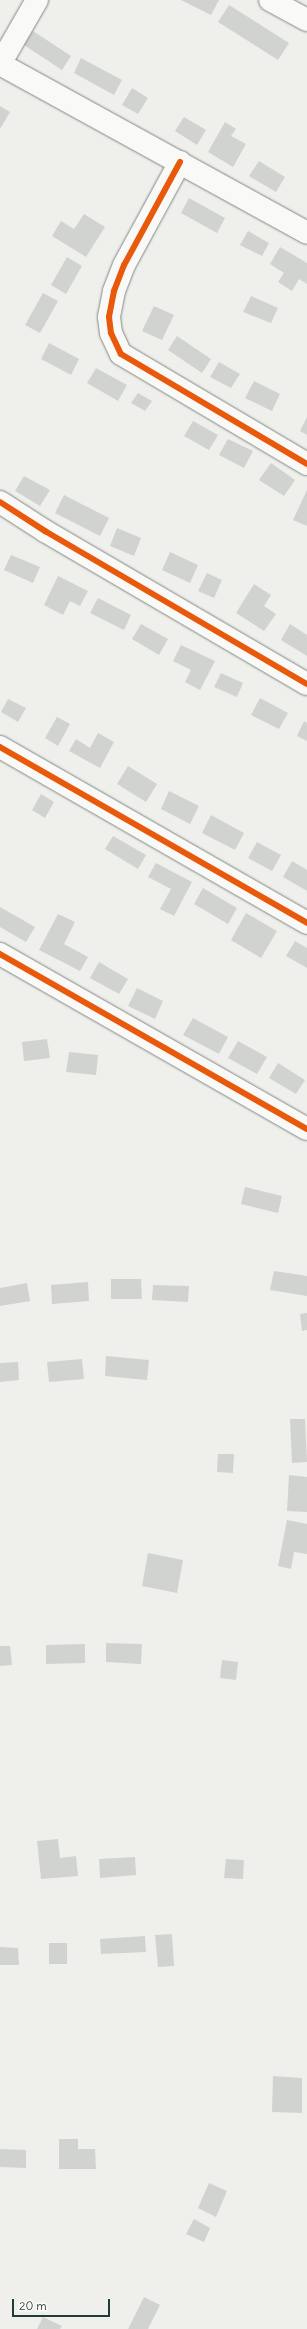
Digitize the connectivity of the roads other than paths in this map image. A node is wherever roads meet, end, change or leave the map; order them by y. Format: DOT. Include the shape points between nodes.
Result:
graph roads {
  1 [pos="37,0"];
  2 [pos="270,0"];
  3 [pos="307,20"];
  4 [pos="0,64"];
  5 [pos="180,162"];
  6 [pos="307,233"];
  7 [pos="307,464"];
  8 [pos="0,502"];
  9 [pos="307,684"];
  10 [pos="0,747"];
  11 [pos="307,923"];
  12 [pos="0,954"];
  13 [pos="307,1129"];
  1 -- 4 [label="street"];
  2 -- 3 [label="street"];
  4 -- 5 [label="street"];
  5 -- 6 [label="street"];
  5 -- 7 [label="street" via="124,265 114,291 109,317 111,333 121,354"];
  8 -- 9 [label="street"];
  10 -- 11 [label="street"];
  12 -- 13 [label="street"];
}
